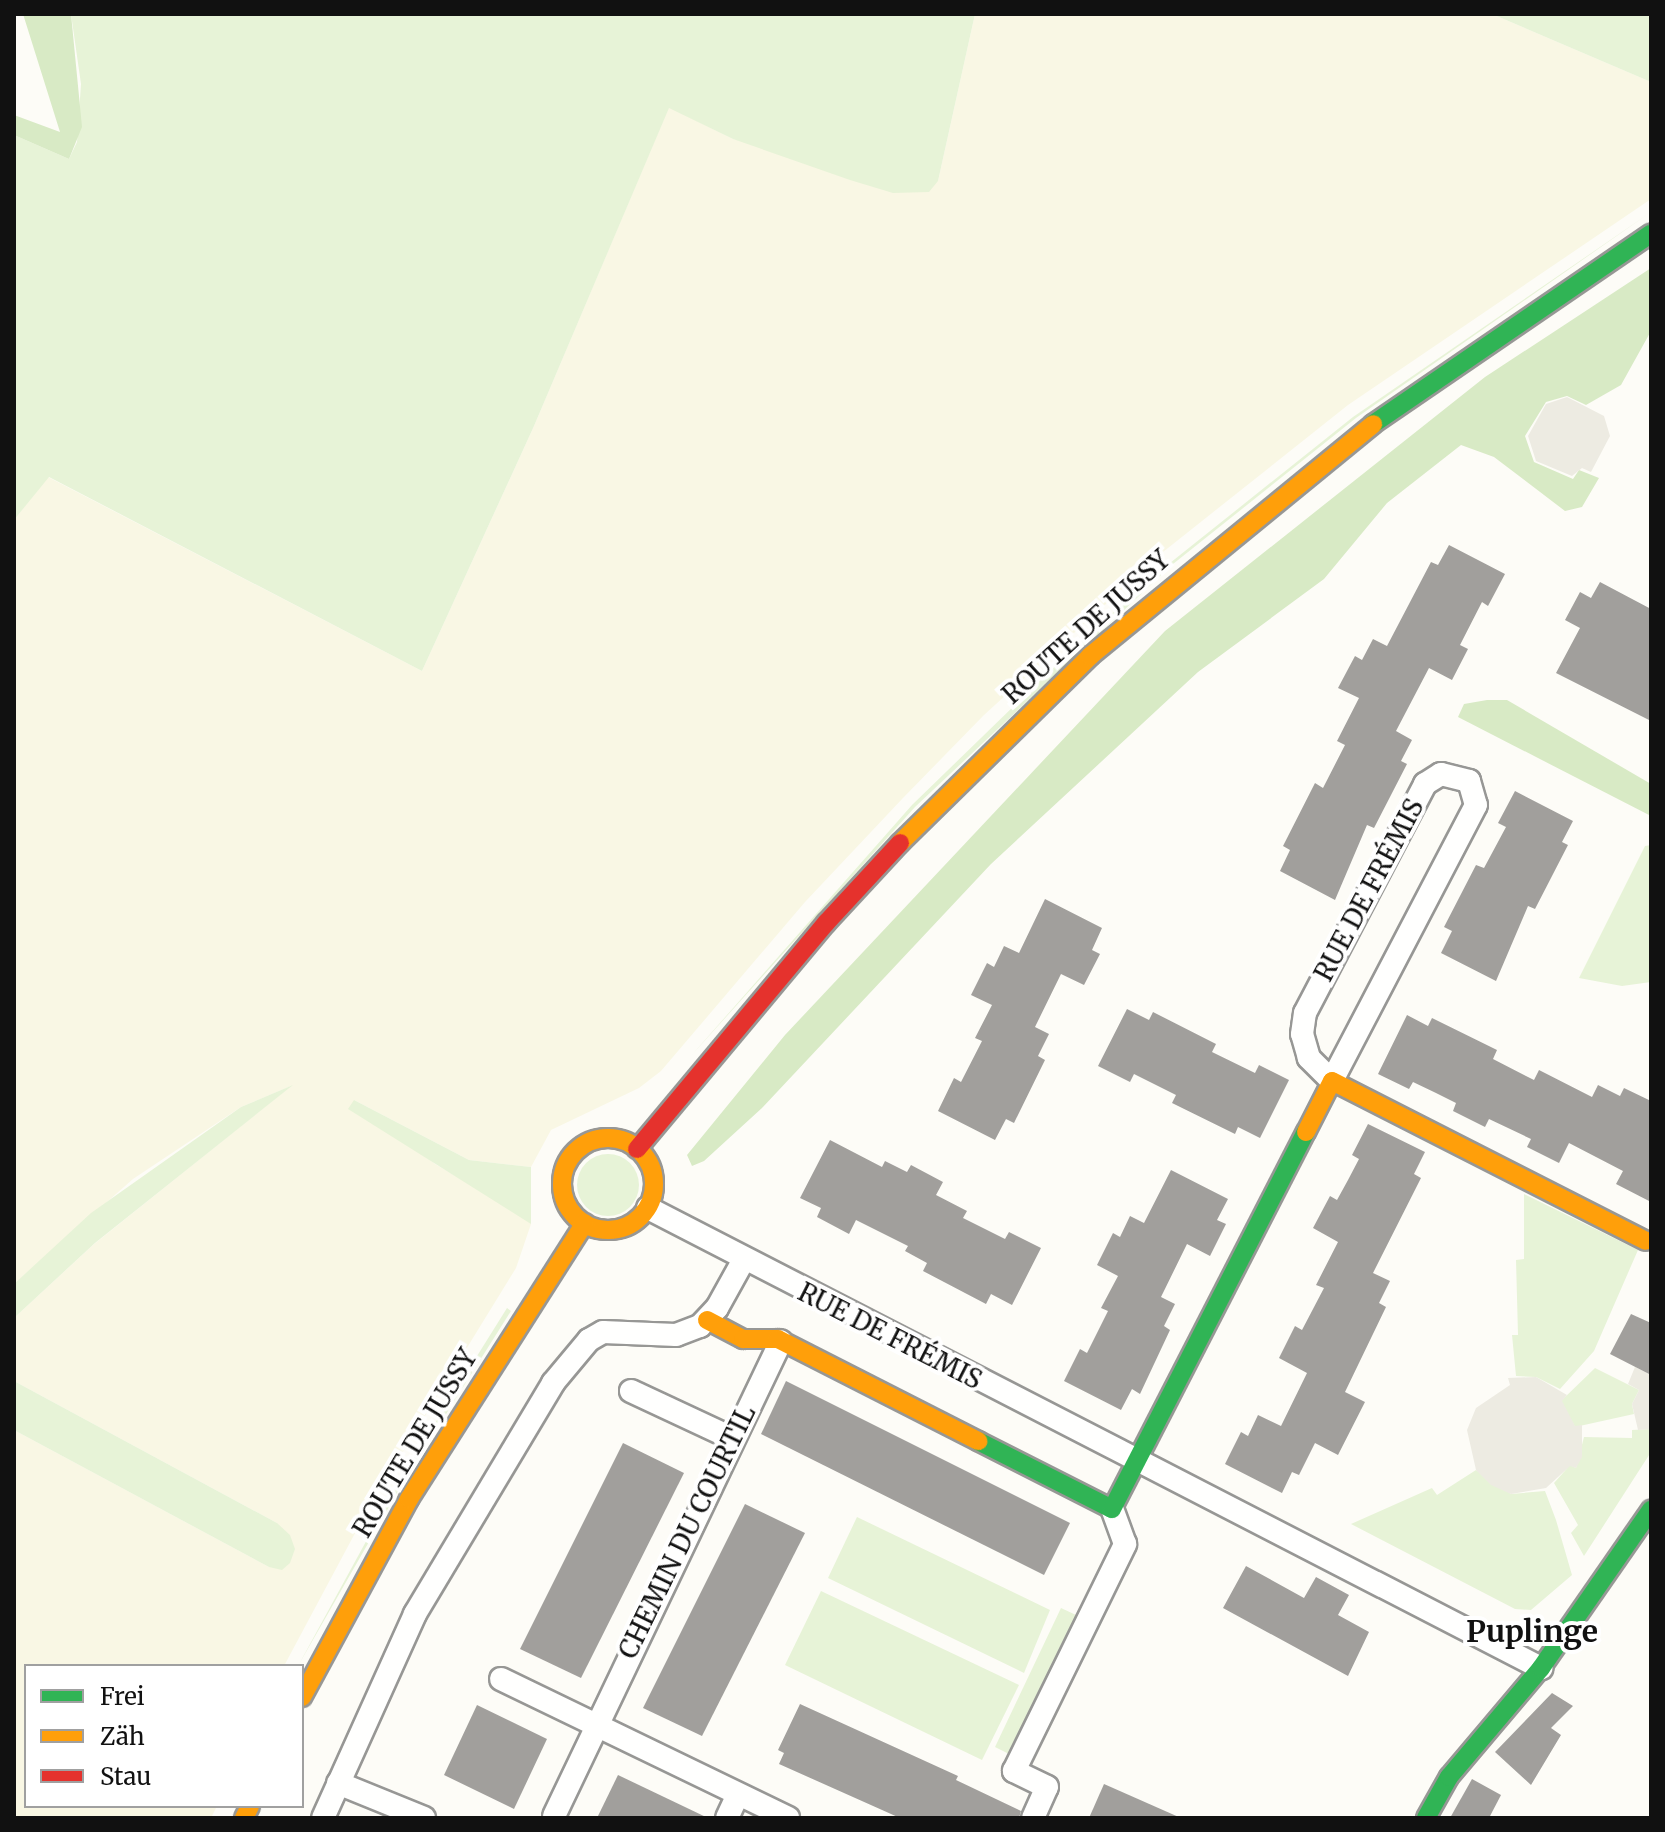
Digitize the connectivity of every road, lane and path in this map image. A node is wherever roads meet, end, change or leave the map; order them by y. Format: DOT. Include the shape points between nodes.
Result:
graph roads {
  1 [pos="1651,234"];
  2 [pos="1332,1081"];
  3 [pos="637,1149"];
  4 [pos="648,1208"];
  5 [pos="585,1223"];
  6 [pos="1646,1241"];
  7 [pos="743,1261"];
  8 [pos="707,1320"];
  9 [pos="781,1341"];
  10 [pos="631,1391"];
  11 [pos="732,1438"];
  12 [pos="1134,1460"];
  13 [pos="1112,1509"];
  14 [pos="1651,1510"];
  15 [pos="1541,1668"];
  16 [pos="501,1679"];
  17 [pos="304,1693"];
  18 [pos="594,1724"];
  19 [pos="338,1783"];
  20 [pos="738,1794"];
  21 [pos="554,1816"];
  22 [pos="323,1818"];
  23 [pos="424,1818"];
  24 [pos="727,1818"];
  25 [pos="788,1818"];
  26 [pos="1033,1818"];
  27 [pos="1426,1818"];
  1 -- 3 [label="main road, ROUTE DE JUSSY" via="1363,431 1090,656 1005,736 826,923"];
  2 -- 2 [label="street, RUE DE FRÉMIS" via="1474,811 1473,785 1456,774 1441,774 1425,784 1305,1013 1302,1034 1309,1058"];
  2 -- 6 [label="main road, RUE DE FRÉMIS"];
  2 -- 12 [label="main road, RUE DE FRÉMIS"];
  3 -- 4 [label="main road" via="654,1178"];
  3 -- 5 [label="main road" via="604,1139 573,1155 563,1191 570,1209"];
  4 -- 5 [label="main road" via="620,1228"];
  4 -- 7 [label="street, RUE DE FRÉMIS"];
  5 -- 17 [label="main road, ROUTE DE JUSSY" via="409,1499"];
  7 -- 8 [label="street"];
  7 -- 12 [label="street, RUE DE FRÉMIS"];
  8 -- 9 [label="main road, RUE DE FRÉMIS" via="743,1339"];
  8 -- 19 [label="street" via="676,1335 603,1332 589,1340 562,1372 473,1510 415,1614"];
  9 -- 11 [label="street, CHEMIN DU COURTIL"];
  9 -- 13 [label="main road, RUE DE FRÉMIS"];
  10 -- 11 [label="street"];
  11 -- 18 [label="street, CHEMIN DU COURTIL"];
  12 -- 13 [label="main road, RUE DE FRÉMIS"];
  12 -- 15 [label="street, RUE DE FRÉMIS"];
  13 -- 26 [label="street" via="1125,1544 1014,1771 1047,1787"];
  14 -- 15 [label="main road"];
  15 -- 27 [label="main road" via="1449,1777"];
  16 -- 18 [label="street"];
  18 -- 20 [label="street"];
  18 -- 21 [label="street, CHEMIN DU COURTIL"];
  19 -- 22 [label="street"];
  19 -- 23 [label="street"];
  20 -- 24 [label="street"];
  20 -- 25 [label="street"];
}
